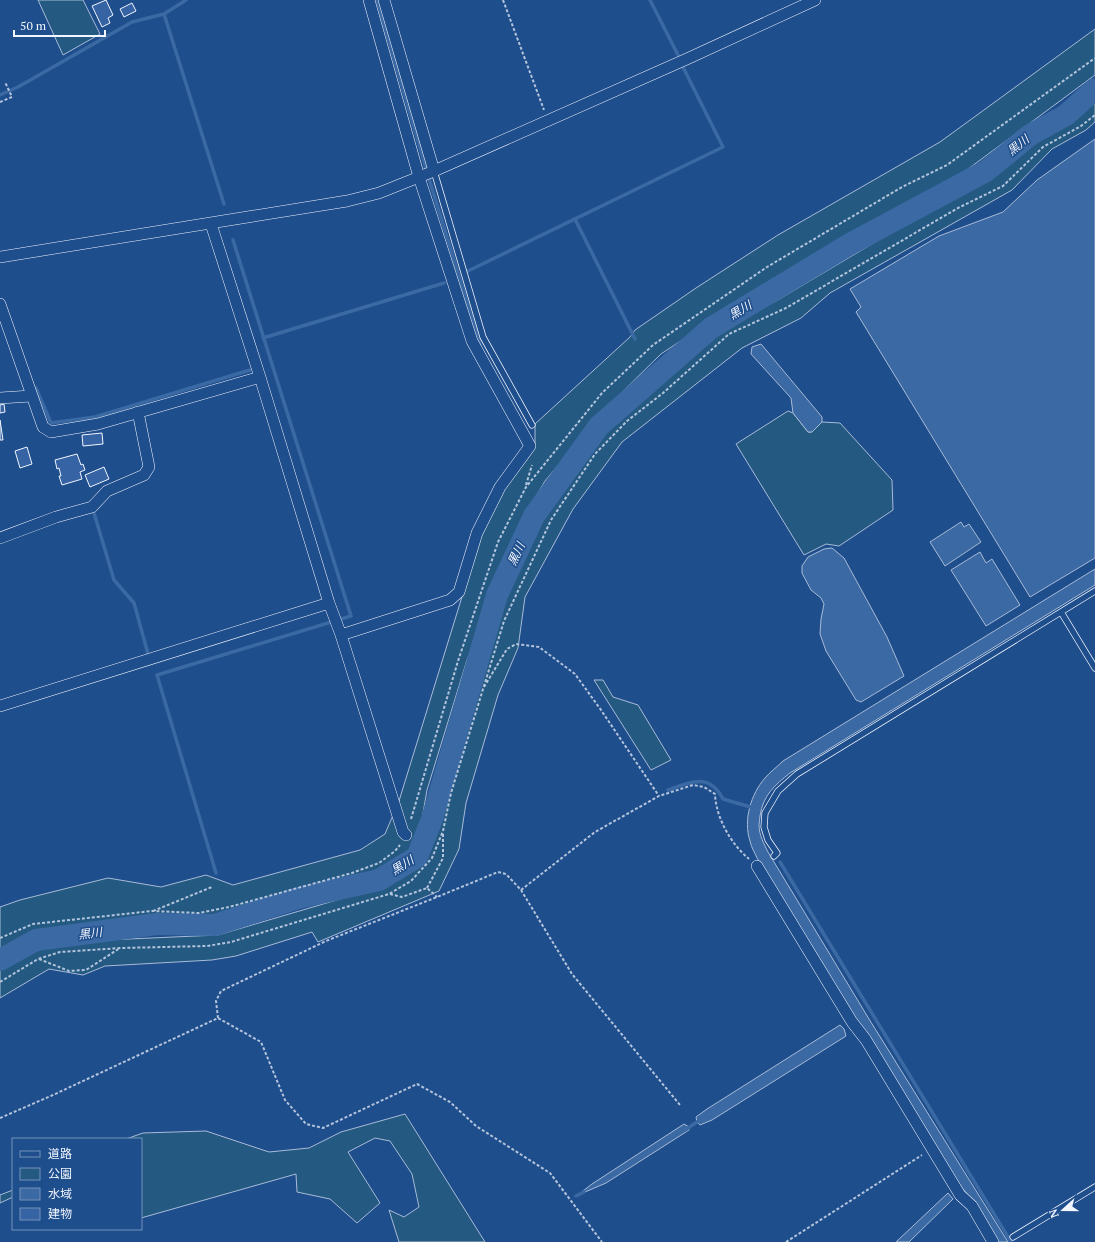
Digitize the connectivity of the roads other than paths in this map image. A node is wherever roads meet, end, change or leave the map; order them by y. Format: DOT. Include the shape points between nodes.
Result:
graph roads {
  1 [pos="369,0"];
  2 [pos="384,0"];
  3 [pos="815,0"];
  4 [pos="434,171"];
  5 [pos="419,177"];
  6 [pos="221,222"];
  7 [pos="0,257"];
  8 [pos="0,304"];
  9 [pos="260,377"];
  10 [pos="32,396"];
  11 [pos="0,398"];
  12 [pos="138,412"];
  13 [pos="532,425"];
  14 [pos="0,538"];
  15 [pos="1095,591"];
  16 [pos="329,603"];
  17 [pos="1061,612"];
  18 [pos="341,636"];
  19 [pos="1095,668"];
  20 [pos="0,706"];
  21 [pos="406,835"];
  22 [pos="774,856"];
  23 [pos="757,866"];
  24 [pos="1095,1187"];
  25 [pos="1013,1237"];
  26 [pos="993,1242"];
  1 -- 5 [label="street"];
  2 -- 4 [label="street"];
  3 -- 4 [label="street"];
  4 -- 5 [label="street"];
  4 -- 13 [label="lane" via="483,337"];
  5 -- 6 [label="street" via="379,193 347,201"];
  5 -- 18 [label="street" via="472,341 530,446 500,487 477,533 459,592 450,600"];
  6 -- 7 [label="street"];
  6 -- 9 [label="street"];
  8 -- 10 [label="street"];
  9 -- 12 [label="street"];
  9 -- 16 [label="street"];
  10 -- 11 [label="street"];
  10 -- 12 [label="street" via="43,427 51,432 98,424"];
  12 -- 14 [label="street" via="149,467 144,475 107,491 92,507 56,517"];
  15 -- 17 [label="lane"];
  16 -- 18 [label="street"];
  16 -- 20 [label="street"];
  17 -- 19 [label="lane"];
  17 -- 22 [label="lane" via="797,774 778,791 765,813 764,827 768,840 777,853"];
  18 -- 21 [label="street"];
  23 -- 26 [label="street" via="852,1022 866,1040 932,1149 958,1190 972,1206"];
  24 -- 25 [label="lane"];
}
